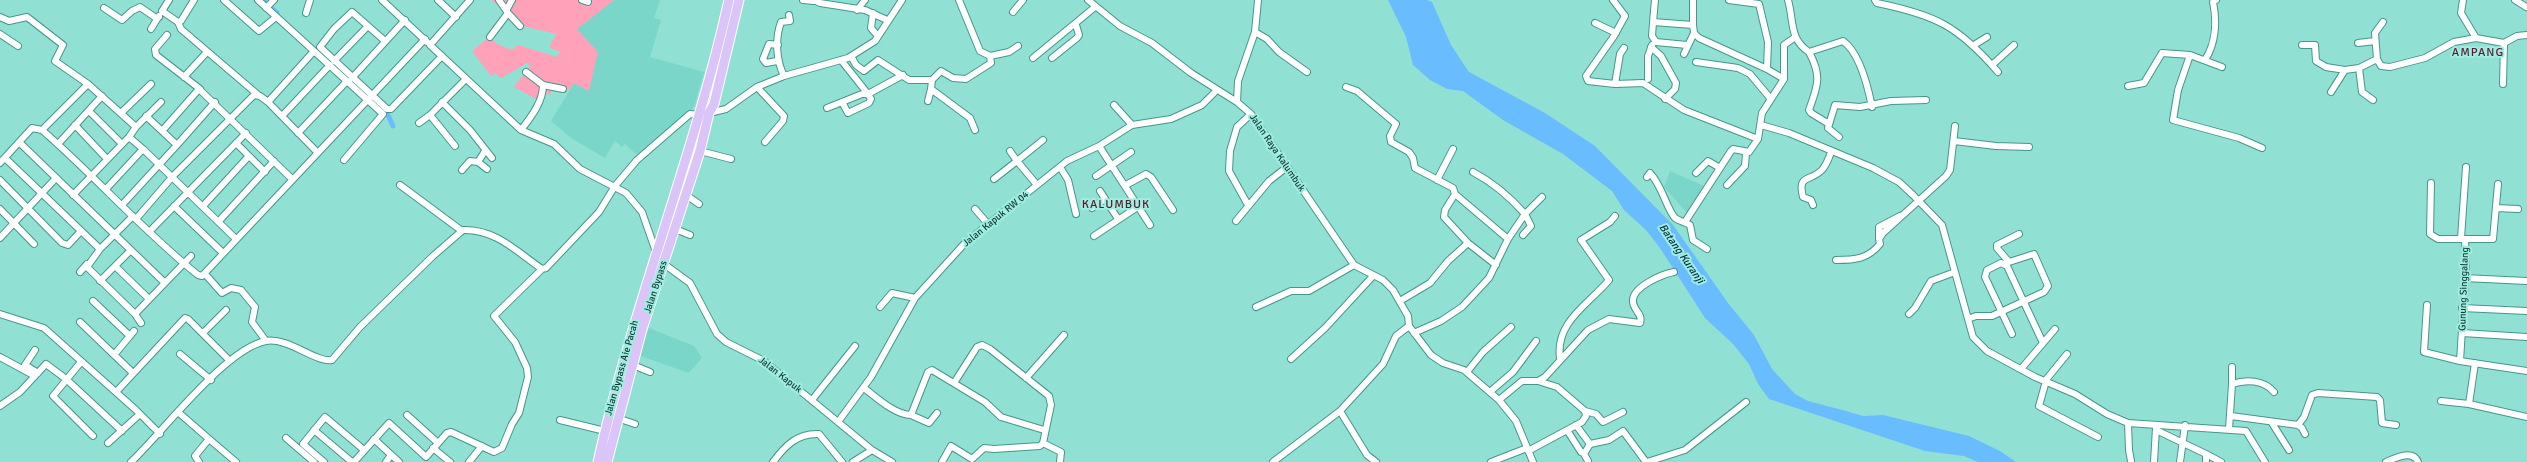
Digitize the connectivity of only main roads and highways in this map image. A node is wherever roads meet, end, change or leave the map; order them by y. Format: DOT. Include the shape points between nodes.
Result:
graph roads {
  1 [pos="729,0"];
  2 [pos="739,0"];
  3 [pos="704,114"];
  4 [pos="598,462"];
  5 [pos="607,462"];
  1 -- 3 [label="highway, Jalan Bypass"];
  2 -- 3 [label="highway" via="714,104"];
  3 -- 4 [label="highway, Jalan Bypass Aie Pacah" via="656,255"];
  3 -- 5 [label="highway, Jalan Bypass" via="700,151 617,418"];
}
